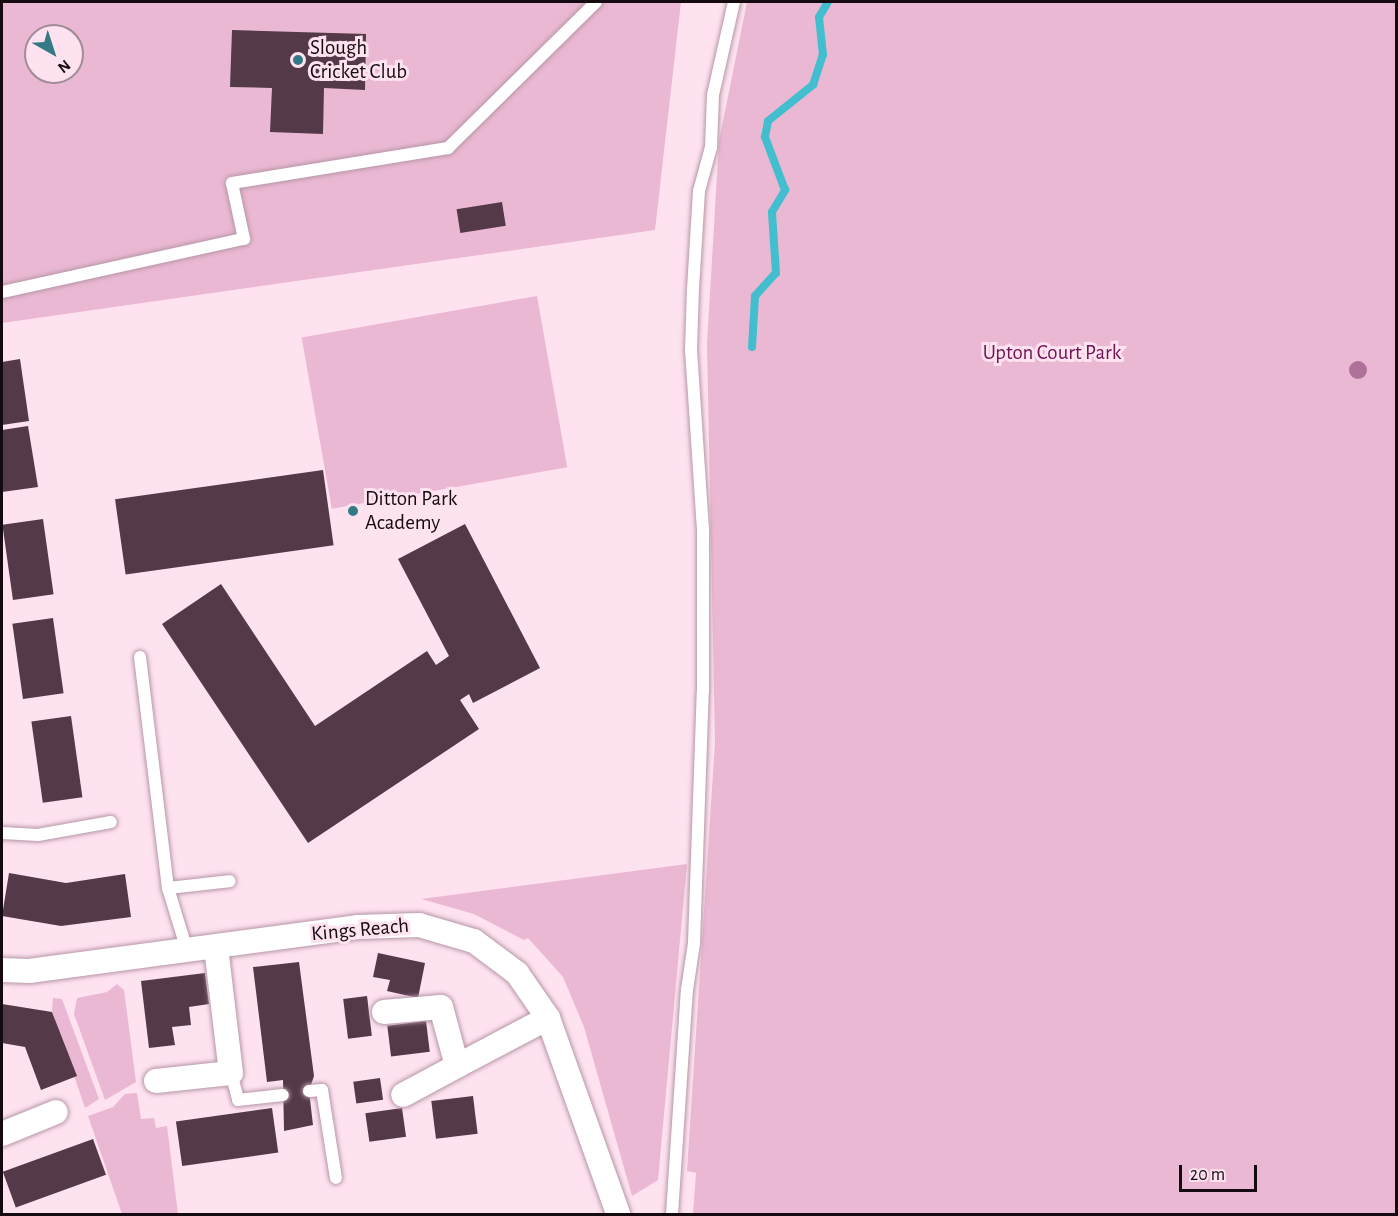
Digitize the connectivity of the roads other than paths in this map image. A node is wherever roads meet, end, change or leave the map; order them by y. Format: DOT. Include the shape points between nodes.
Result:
graph roads {
  1 [pos="596,2"];
  2 [pos="734,2"];
  3 [pos="2,292"];
  4 [pos="140,657"];
  5 [pos="111,822"];
  6 [pos="2,833"];
  7 [pos="230,881"];
  8 [pos="168,888"];
  9 [pos="216,947"];
  10 [pos="187,950"];
  11 [pos="2,970"];
  12 [pos="384,1012"];
  13 [pos="548,1018"];
  14 [pos="457,1066"];
  15 [pos="231,1073"];
  16 [pos="156,1081"];
  17 [pos="309,1091"];
  18 [pos="282,1095"];
  19 [pos="403,1095"];
  20 [pos="56,1113"];
  21 [pos="2,1134"];
  22 [pos="336,1178"];
  23 [pos="618,1215"];
  24 [pos="672,1215"];
  1 -- 3 [label="lane" via="448,148 232,183 244,239"];
  2 -- 24 [label="lane" via="713,95 711,147 699,191 693,289 691,351 703,530 703,691 694,943 687,990"];
  4 -- 8 [label="lane"];
  5 -- 6 [label="lane" via="38,835"];
  7 -- 8 [label="lane"];
  8 -- 10 [label="lane"];
  9 -- 10 [label="street, Kings Reach"];
  9 -- 13 [label="street, Kings Reach" via="357,927 419,925 474,941 517,973"];
  9 -- 15 [label="street"];
  10 -- 11 [label="street, Kings Reach" via="30,971"];
  12 -- 14 [label="street" via="441,1007"];
  13 -- 14 [label="street"];
  13 -- 23 [label="street, Kings Reach"];
  14 -- 19 [label="street"];
  15 -- 16 [label="street"];
  15 -- 18 [label="lane" via="238,1100"];
  17 -- 22 [label="lane" via="322,1090"];
  20 -- 21 [label="street"];
}
